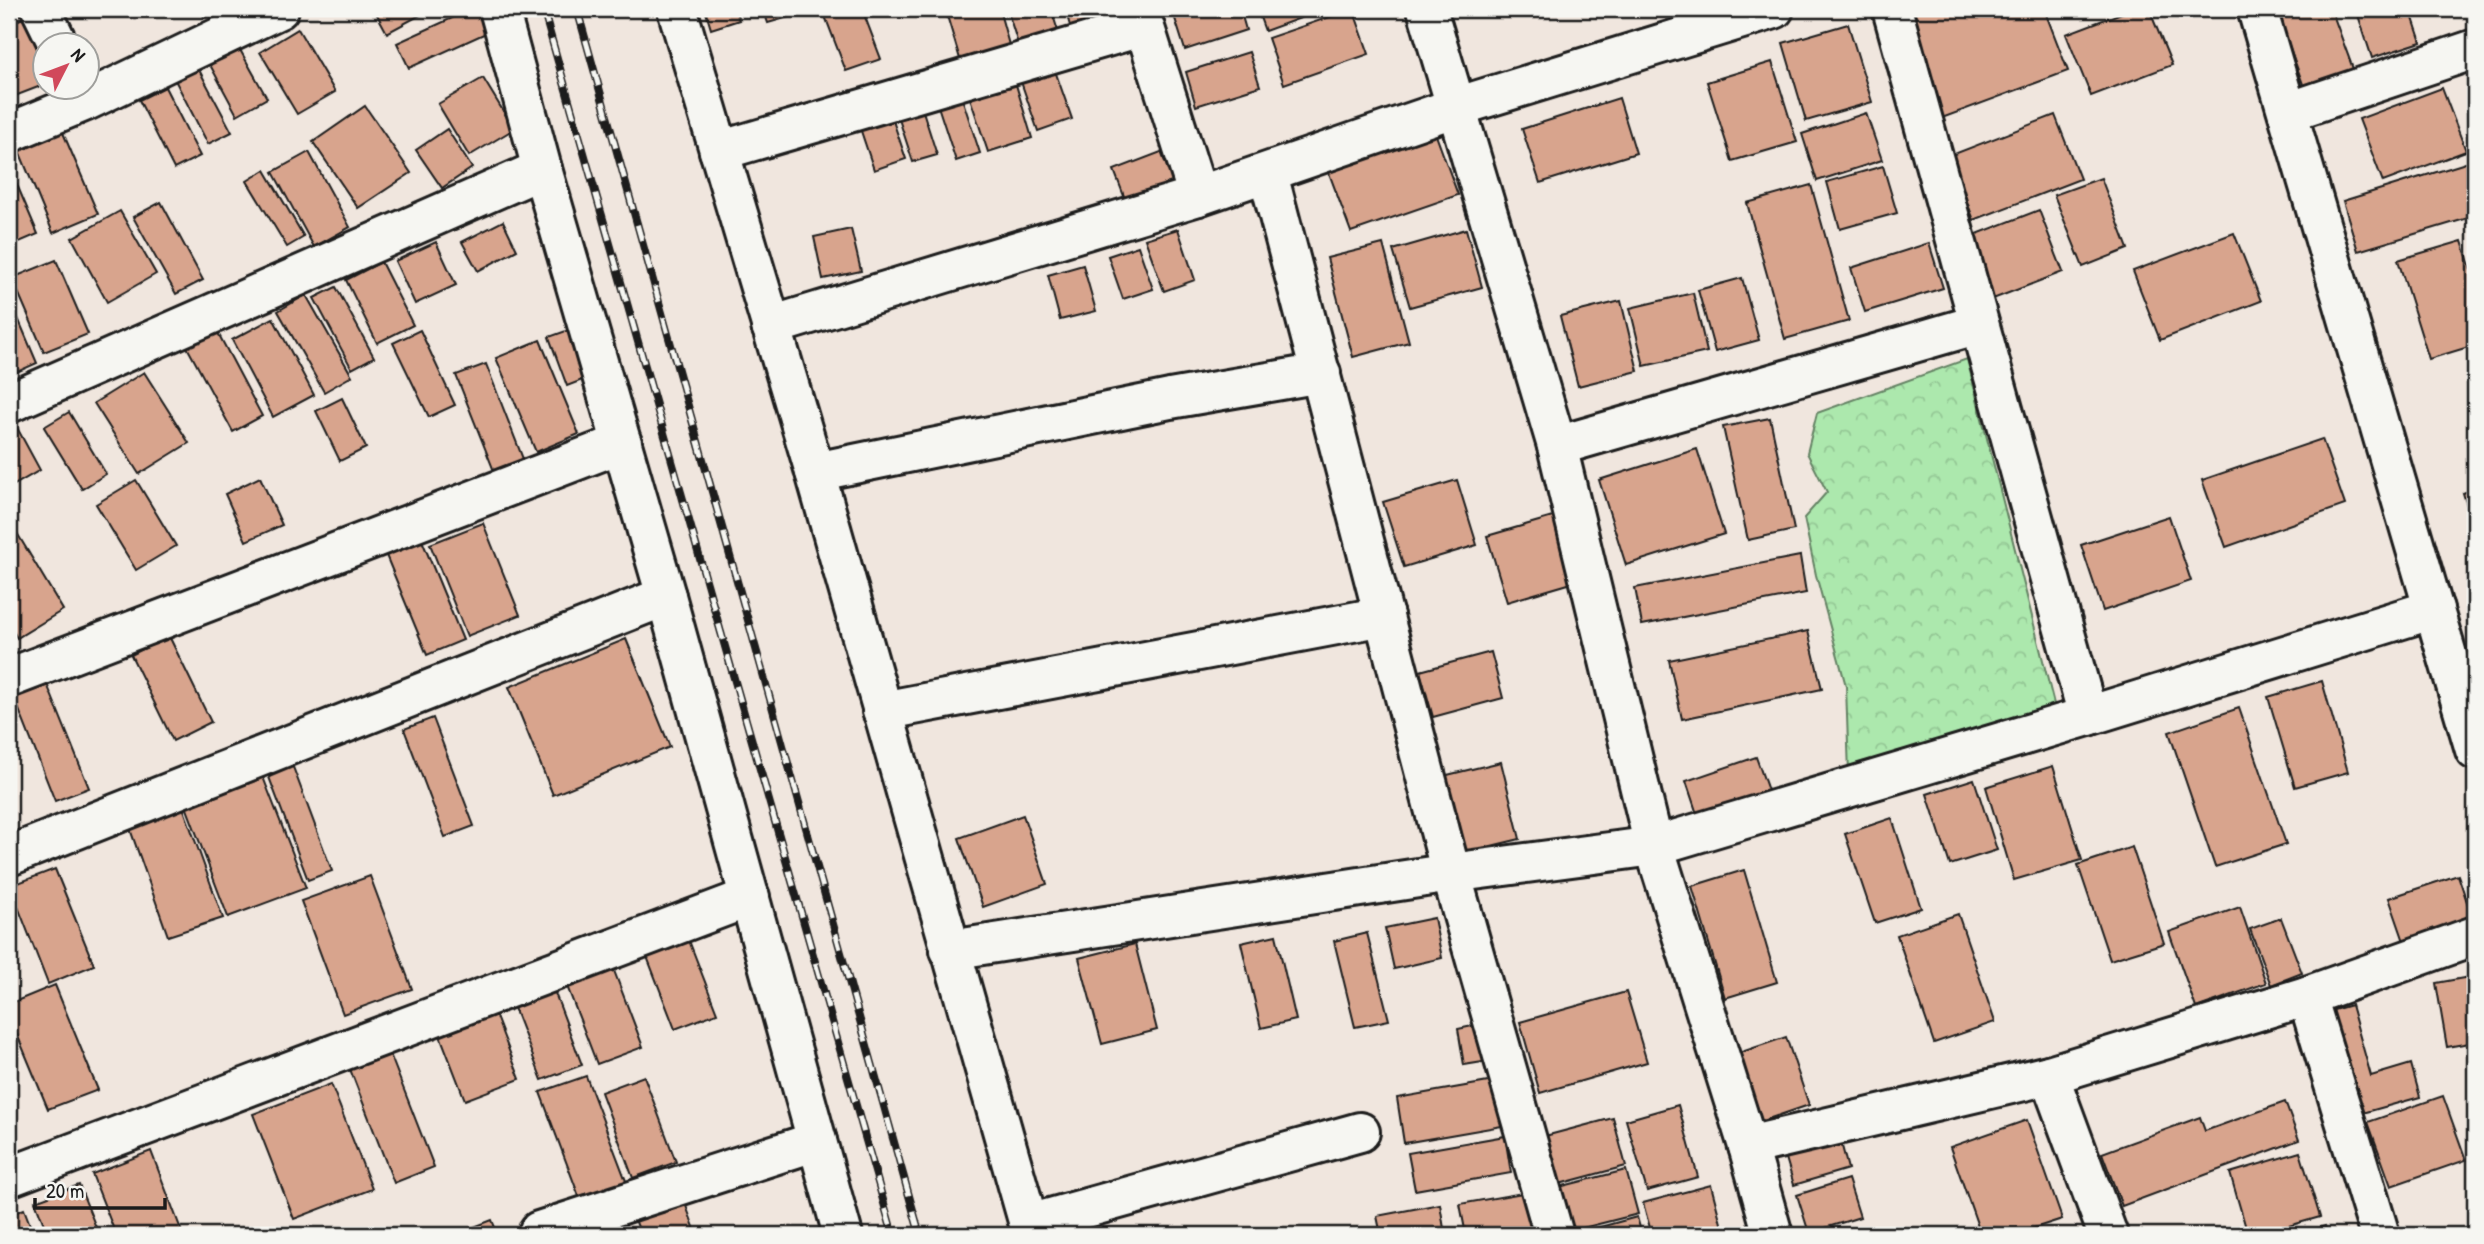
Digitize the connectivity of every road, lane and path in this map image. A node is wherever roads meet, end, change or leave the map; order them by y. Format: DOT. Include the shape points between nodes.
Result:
graph roads {
  1 [pos="41,9"];
  2 [pos="279,9"];
  3 [pos="499,9"];
  4 [pos="677,9"];
  5 [pos="1427,9"];
  6 [pos="1774,9"];
  7 [pos="1892,9"];
  8 [pos="2257,9"];
  9 [pos="1141,17"];
  10 [pos="52,32"];
  11 [pos="2475,49"];
  12 [pos="102,86"];
  13 [pos="68,102"];
  14 [pos="1456,107"];
  15 [pos="2288,112"];
  16 [pos="9,133"];
  17 [pos="719,151"];
  18 [pos="542,169"];
  19 [pos="1268,174"];
  20 [pos="1198,196"];
  21 [pos="1979,324"];
  22 [pos="771,326"];
  23 [pos="1321,373"];
  24 [pos="9,403"];
  25 [pos="622,443"];
  26 [pos="1557,446"];
  27 [pos="815,472"];
  28 [pos="666,596"];
  29 [pos="2434,609"];
  30 [pos="1384,616"];
  31 [pos="9,678"];
  32 [pos="882,712"];
  33 [pos="2088,716"];
  34 [pos="2475,750"];
  35 [pos="1654,846"];
  36 [pos="9,856"];
  37 [pos="1451,873"];
  38 [pos="750,897"];
  39 [pos="2475,936"];
  40 [pos="950,950"];
  41 [pos="2307,996"];
  42 [pos="2049,1076"];
  43 [pos="1360,1132"];
  44 [pos="817,1141"];
  45 [pos="1748,1146"];
  46 [pos="9,1177"];
  47 [pos="1030,1230"];
  48 [pos="539,1231"];
  49 [pos="843,1235"];
  50 [pos="1554,1235"];
  51 [pos="1773,1235"];
  52 [pos="2108,1235"];
  53 [pos="2380,1235"];
  1 -- 10 [label="street"];
  2 -- 12 [label="street"];
  3 -- 18 [label="street"];
  4 -- 17 [label="street"];
  5 -- 14 [label="street"];
  6 -- 14 [label="street"];
  7 -- 21 [label="street"];
  8 -- 15 [label="street"];
  9 -- 17 [label="street"];
  9 -- 20 [label="street"];
  11 -- 15 [label="street"];
  13 -- 16 [label="street"];
  14 -- 19 [label="street"];
  14 -- 26 [label="street"];
  15 -- 29 [label="street"];
  17 -- 22 [label="street"];
  18 -- 24 [label="street"];
  18 -- 25 [label="street"];
  19 -- 20 [label="street"];
  19 -- 23 [label="street"];
  20 -- 22 [label="street"];
  21 -- 26 [label="street"];
  21 -- 33 [label="street"];
  22 -- 27 [label="street"];
  23 -- 27 [label="street"];
  23 -- 30 [label="street"];
  25 -- 28 [label="street"];
  25 -- 31 [label="street"];
  26 -- 35 [label="street"];
  27 -- 32 [label="street"];
  28 -- 36 [label="street"];
  28 -- 38 [label="street"];
  29 -- 33 [label="street"];
  29 -- 34 [label="street"];
  30 -- 32 [label="street"];
  30 -- 37 [label="street"];
  32 -- 40 [label="street"];
  33 -- 35 [label="street"];
  35 -- 37 [label="street"];
  35 -- 45 [label="street"];
  37 -- 40 [label="street"];
  37 -- 50 [label="street"];
  38 -- 44 [label="street"];
  38 -- 46 [label="street"];
  39 -- 41 [label="street"];
  40 -- 47 [label="street"];
  41 -- 42 [label="street"];
  41 -- 53 [label="street"];
  42 -- 45 [label="street"];
  42 -- 52 [label="street"];
  43 -- 47 [label="street"];
  44 -- 48 [label="street"];
  44 -- 49 [label="street"];
  45 -- 51 [label="street"];
}
